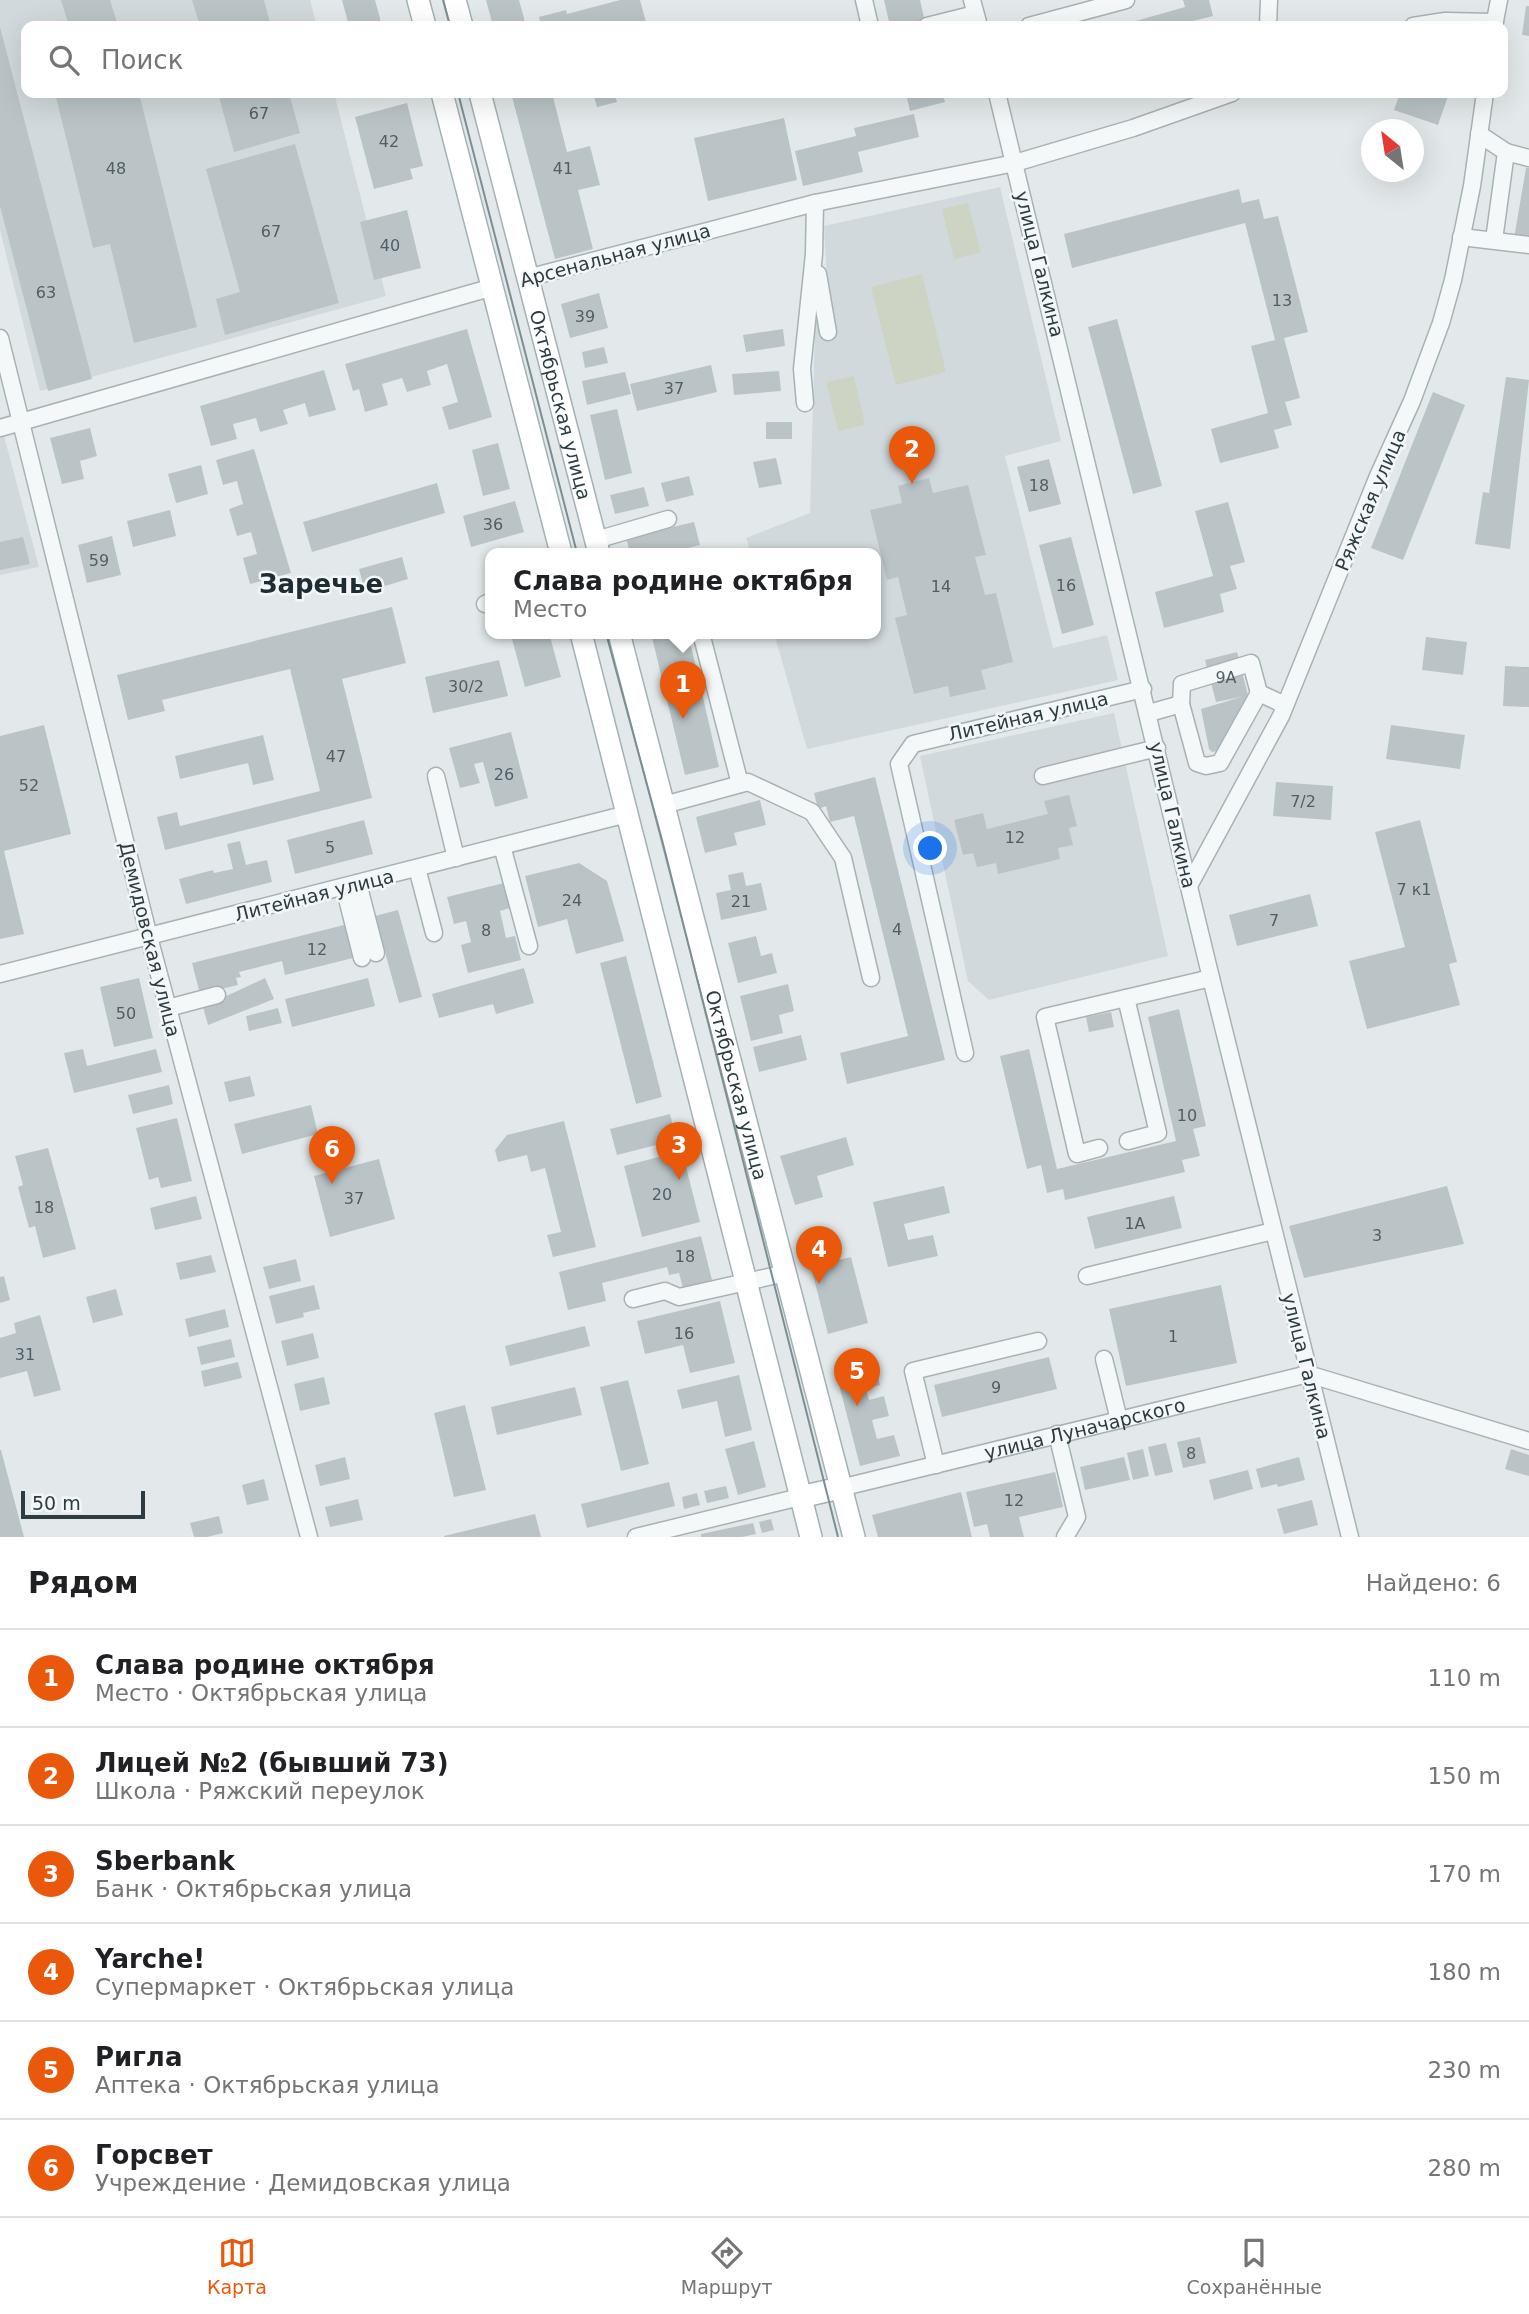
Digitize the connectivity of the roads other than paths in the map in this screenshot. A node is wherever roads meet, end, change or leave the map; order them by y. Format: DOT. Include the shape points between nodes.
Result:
graph roads {
  1 [pos="418,0"];
  2 [pos="455,0"];
  3 [pos="864,0"];
  4 [pos="1126,0"];
  5 [pos="1269,0"];
  6 [pos="1499,0"];
  7 [pos="975,13"];
  8 [pos="424,21"];
  9 [pos="461,21"];
  10 [pos="869,21"];
  11 [pos="945,21"];
  12 [pos="1048,21"];
  13 [pos="1268,21"];
  14 [pos="1496,21"];
  15 [pos="443,98"];
  16 [pos="481,98"];
  17 [pos="999,98"];
  18 [pos="1219,98"];
  19 [pos="1484,98"];
  20 [pos="1479,134"];
  21 [pos="1506,152"];
  22 [pos="1529,158"];
  23 [pos="1015,163"];
  24 [pos="815,202"];
  25 [pos="1461,237"];
  26 [pos="1494,240"];
  27 [pos="1529,245"];
  28 [pos="814,254"];
  29 [pos="527,278"];
  30 [pos="493,287"];
  31 [pos="828,332"];
  32 [pos="0,338"];
  33 [pos="805,404"];
  34 [pos="21,422"];
  35 [pos="0,428"];
  36 [pos="668,519"];
  37 [pos="597,547"];
  38 [pos="560,548"];
  39 [pos="583,639"];
  40 [pos="621,639"];
  41 [pos="703,639"];
  42 [pos="1143,689"];
  43 [pos="1259,693"];
  44 [pos="1181,704"];
  45 [pos="1286,705"];
  46 [pos="1149,713"];
  47 [pos="1157,748"];
  48 [pos="436,776"];
  49 [pos="1043,776"];
  50 [pos="744,783"];
  51 [pos="664,805"];
  52 [pos="627,814"];
  53 [pos="502,846"];
  54 [pos="456,858"];
  55 [pos="417,868"];
  56 [pos="1190,884"];
  57 [pos="351,885"];
  58 [pos="434,933"];
  59 [pos="149,937"];
  60 [pos="529,946"];
  61 [pos="369,956"];
  62 [pos="0,974"];
  63 [pos="871,978"];
  64 [pos="1211,978"];
  65 [pos="217,995"];
  66 [pos="1126,998"];
  67 [pos="167,1008"];
  68 [pos="965,1053"];
  69 [pos="1128,1141"];
  70 [pos="1099,1148"];
  71 [pos="1273,1231"];
  72 [pos="786,1272"];
  73 [pos="1087,1276"];
  74 [pos="745,1282"];
  75 [pos="633,1299"];
  76 [pos="1038,1341"];
  77 [pos="1104,1359"];
  78 [pos="1308,1374"];
  79 [pos="1119,1420"];
  80 [pos="1057,1434"];
  81 [pos="1529,1441"];
  82 [pos="936,1465"];
  83 [pos="840,1488"];
  84 [pos="800,1497"];
  85 [pos="309,1537"];
  86 [pos="636,1537"];
  87 [pos="811,1537"];
  88 [pos="854,1537"];
  89 [pos="1065,1537"];
  90 [pos="1350,1537"];
  1 -- 8 [label="main road"];
  2 -- 9 [label="main road"];
  3 -- 10 [label="street"];
  4 -- 12 [label="street"];
  5 -- 13 [label="street"];
  6 -- 14 [label="street"];
  7 -- 11 [label="street"];
  15 -- 30 [label="main road, Октябрьская улица"];
  16 -- 29 [label="main road, Октябрьская улица"];
  17 -- 23 [label="street, улица Галкина"];
  18 -- 23 [label="street, Арсенальная улица"];
  19 -- 20 [label="street, Ряжская улица"];
  20 -- 21 [label="street"];
  20 -- 25 [label="street, Ряжская улица"];
  21 -- 22 [label="street"];
  21 -- 26 [label="street"];
  23 -- 24 [label="street, Арсенальная улица"];
  23 -- 42 [label="street, улица Галкина"];
  24 -- 28 [label="street"];
  24 -- 29 [label="street, Арсенальная улица"];
  25 -- 26 [label="street"];
  25 -- 45 [label="street, Ряжская улица" via="1441,323 1412,401"];
  26 -- 27 [label="street"];
  28 -- 31 [label="street"];
  28 -- 33 [label="street" via="802,369"];
  29 -- 30 [label="main road, Арсенальная улица"];
  29 -- 37 [label="main road, Октябрьская улица"];
  30 -- 34 [label="street, Арсенальная улица"];
  30 -- 38 [label="main road, Октябрьская улица"];
  32 -- 34 [label="street, Демидовская улица"];
  34 -- 35 [label="street, Арсенальная улица"];
  34 -- 59 [label="street, Демидовская улица"];
  36 -- 37 [label="street"];
  39 -- 52 [label="main road, Октябрьская улица"];
  40 -- 51 [label="main road, Октябрьская улица"];
  41 -- 50 [label="street"];
  42 -- 46 [label="street, улица Галкина"];
  42 -- 68 [label="street, Литейная улица" via="913,744 899,764"];
  43 -- 44 [label="street" via="1251,663 1182,684"];
  43 -- 44 [label="street" via="1220,763 1210,766 1197,762"];
  43 -- 45 [label="street"];
  44 -- 46 [label="street"];
  45 -- 56 [label="street, Ряжская улица"];
  46 -- 47 [label="street, улица Галкина"];
  47 -- 49 [label="street"];
  47 -- 56 [label="street, улица Галкина"];
  48 -- 54 [label="street"];
  50 -- 51 [label="street"];
  50 -- 63 [label="street" via="812,812 843,858"];
  51 -- 52 [label="main road"];
  51 -- 72 [label="main road, Октябрьская улица"];
  52 -- 53 [label="street, Литейная улица"];
  52 -- 74 [label="main road, Октябрьская улица"];
  53 -- 54 [label="street, Литейная улица"];
  53 -- 60 [label="street"];
  54 -- 55 [label="street, Литейная улица"];
  55 -- 57 [label="street, Литейная улица"];
  55 -- 58 [label="street"];
  56 -- 64 [label="street, улица Галкина"];
  57 -- 59 [label="street, Литейная улица"];
  57 -- 61 [label="street"];
  59 -- 62 [label="street, Литейная улица"];
  59 -- 67 [label="street, Демидовская улица"];
  64 -- 66 [label="street"];
  64 -- 71 [label="street, улица Галкина"];
  65 -- 67 [label="street"];
  66 -- 69 [label="street" via="1158,1133"];
  66 -- 70 [label="street" via="1045,1017 1077,1154"];
  67 -- 85 [label="street, Демидовская улица"];
  71 -- 73 [label="street"];
  71 -- 78 [label="street, улица Галкина"];
  72 -- 74 [label="street"];
  72 -- 83 [label="main road, Октябрьская улица"];
  74 -- 75 [label="street" via="679,1297 665,1291"];
  74 -- 84 [label="main road, Октябрьская улица"];
  76 -- 82 [label="street" via="913,1371"];
  77 -- 79 [label="street"];
  78 -- 79 [label="street, улица Луначарского"];
  78 -- 81 [label="street"];
  78 -- 90 [label="street, улица Галкина"];
  79 -- 80 [label="street, улица Луначарского"];
  80 -- 82 [label="street, улица Луначарского"];
  80 -- 89 [label="street" via="1077,1517"];
  82 -- 83 [label="street, улица Луначарского"];
  83 -- 84 [label="main road, улица Луначарского"];
  83 -- 88 [label="main road, Октябрьская улица"];
  84 -- 86 [label="street, улица Луначарского"];
  84 -- 87 [label="main road, Октябрьская улица"];
}
